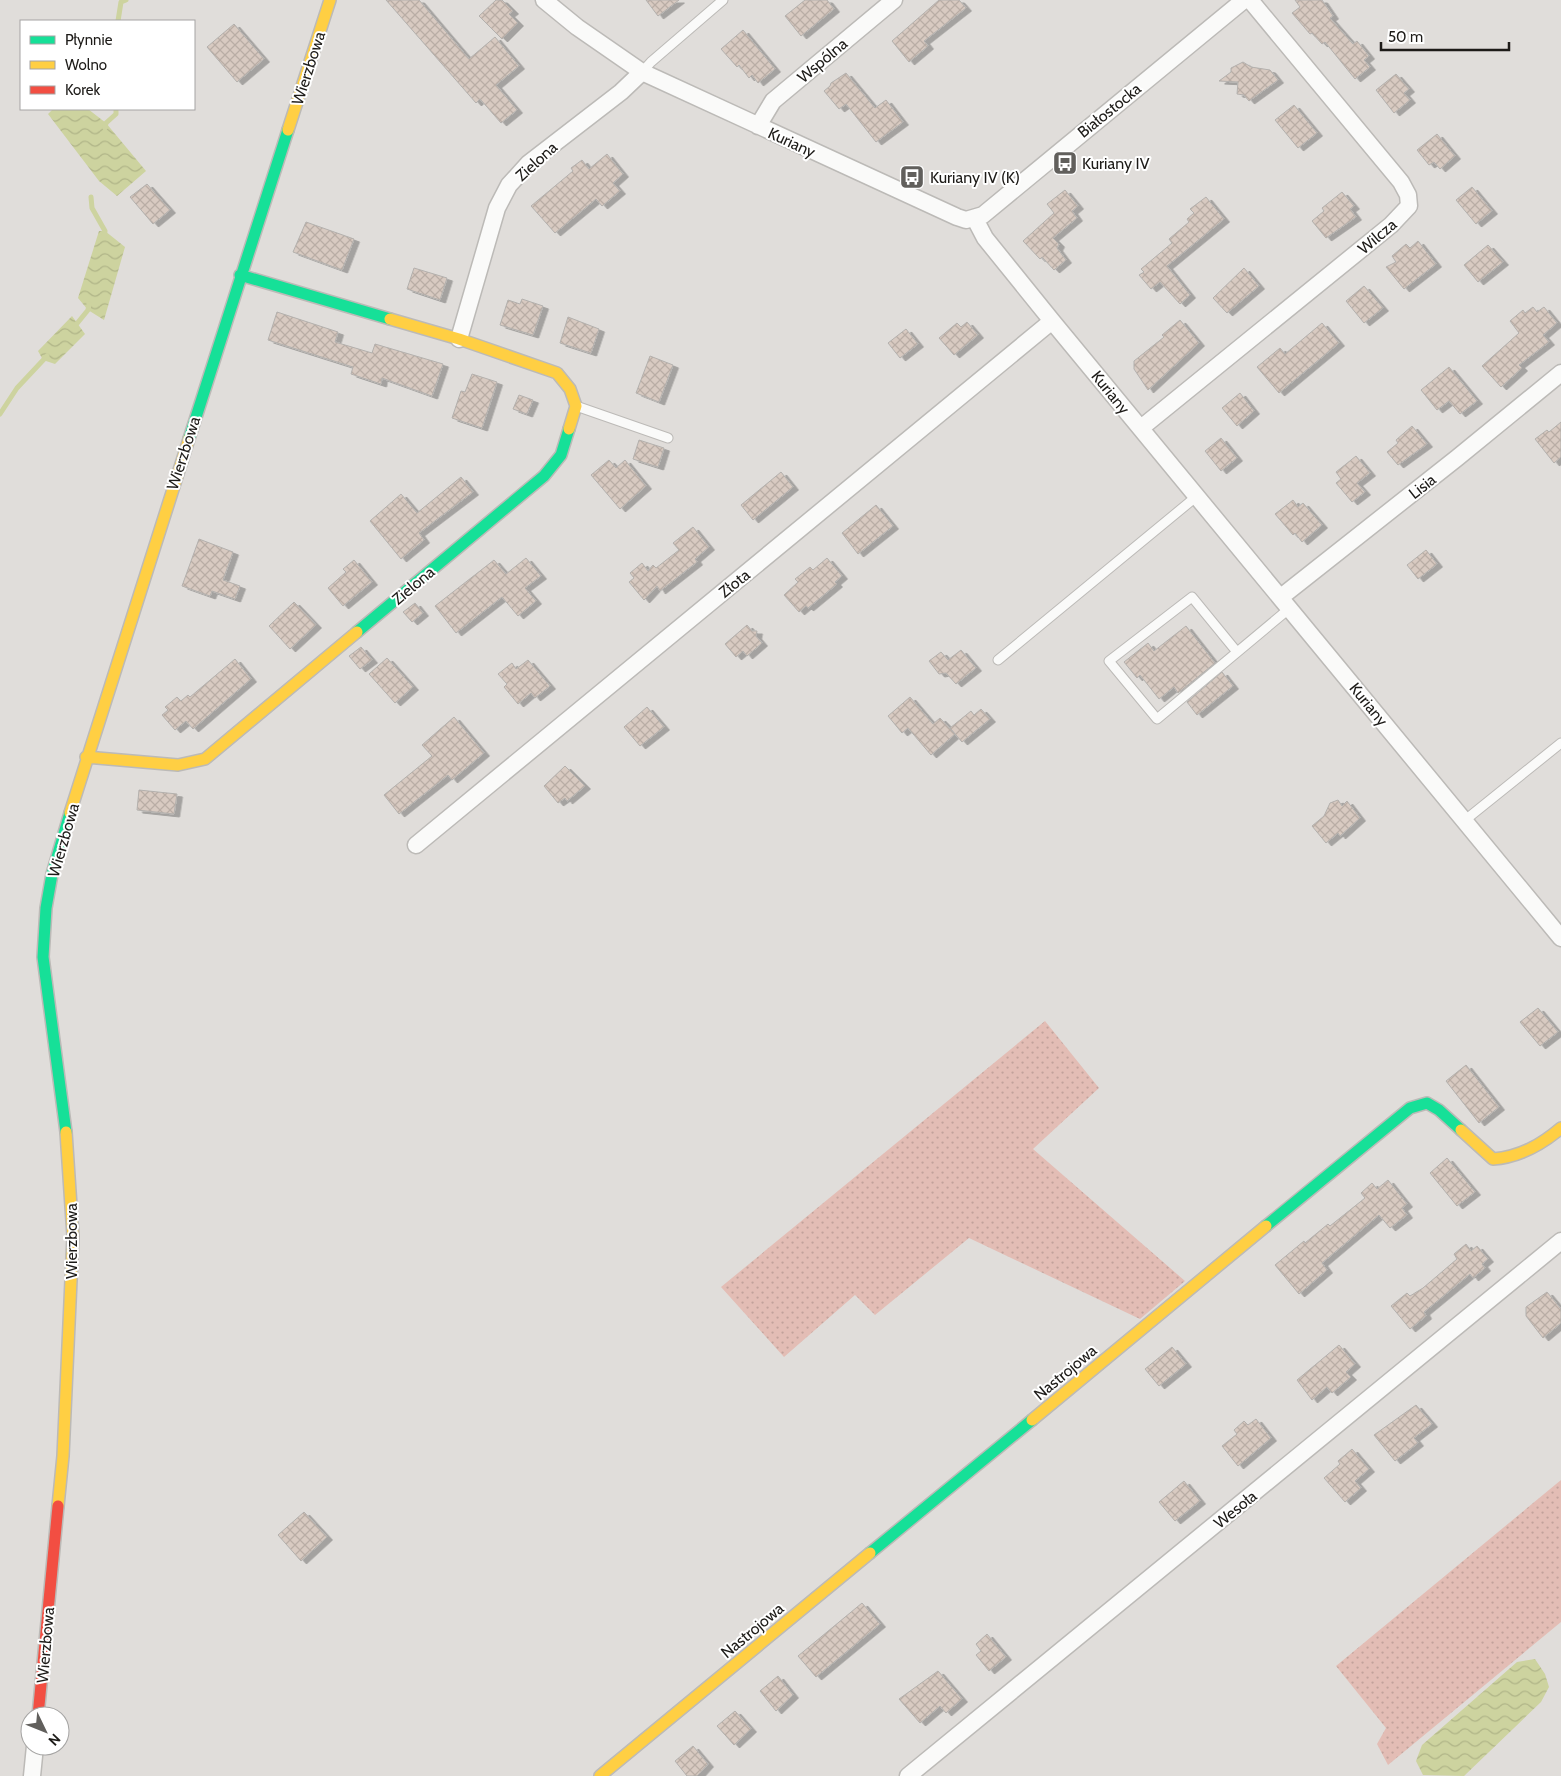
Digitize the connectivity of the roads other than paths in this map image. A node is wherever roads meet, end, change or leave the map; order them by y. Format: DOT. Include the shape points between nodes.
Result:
graph roads {
  1 [pos="330,0"];
  2 [pos="544,0"];
  3 [pos="723,0"];
  4 [pos="894,0"];
  5 [pos="1244,0"];
  6 [pos="1250,0"];
  7 [pos="642,72"];
  8 [pos="758,126"];
  9 [pos="975,218"];
  10 [pos="240,275"];
  11 [pos="1052,321"];
  12 [pos="459,339"];
  13 [pos="1561,373"];
  14 [pos="576,406"];
  15 [pos="1141,428"];
  16 [pos="668,438"];
  17 [pos="1197,496"];
  18 [pos="1286,602"];
  19 [pos="1237,652"];
  20 [pos="998,660"];
  21 [pos="1561,742"];
  22 [pos="86,757"];
  23 [pos="1464,821"];
  24 [pos="416,845"];
  25 [pos="1561,938"];
  26 [pos="1561,1128"];
  27 [pos="1561,1242"];
  28 [pos="39,1706"];
  29 [pos="34,1756"];
  30 [pos="32,1776"];
  31 [pos="600,1776"];
  32 [pos="908,1776"];
  1 -- 10 [label="street, Wierzbowa"];
  2 -- 7 [label="street, Kuriany"];
  3 -- 7 [label="lane"];
  4 -- 8 [label="street, Wspólna" via="773,100"];
  5 -- 9 [label="street, Białostocka"];
  6 -- 15 [label="street, Wilcza" via="1401,182 1408,195 1409,206 1391,225"];
  7 -- 8 [label="street, Kuriany"];
  7 -- 12 [label="street, Zielona" via="529,163 509,185 497,208"];
  8 -- 9 [label="street, Kuriany" via="958,217 966,220"];
  9 -- 11 [label="street, Kuriany" via="985,238"];
  10 -- 12 [label="street"];
  10 -- 22 [label="street, Wierzbowa"];
  11 -- 15 [label="street, Kuriany"];
  11 -- 24 [label="street, Złota"];
  12 -- 14 [label="street" via="557,373 570,389"];
  13 -- 18 [label="street, Lisia"];
  14 -- 16 [label="lane"];
  14 -- 22 [label="street, Zielona" via="561,455 544,476 205,759 178,765"];
  15 -- 17 [label="street, Kuriany"];
  17 -- 18 [label="street, Kuriany"];
  17 -- 20 [label="lane"];
  18 -- 19 [label="lane"];
  18 -- 23 [label="street, Kuriany"];
  19 -- 19 [label="lane" via="1157,719 1109,661 1192,597"];
  21 -- 23 [label="lane"];
  22 -- 28 [label="street, Wierzbowa" via="52,874 43,957 66,1134 73,1236 63,1456"];
  23 -- 25 [label="street, Kuriany"];
  26 -- 31 [label="street, Nastrojowa" via="1542,1144 1506,1159 1493,1159 1439,1110 1427,1103 1410,1108"];
  27 -- 32 [label="street, Wesoła"];
  29 -- 30 [label="street"];
}
